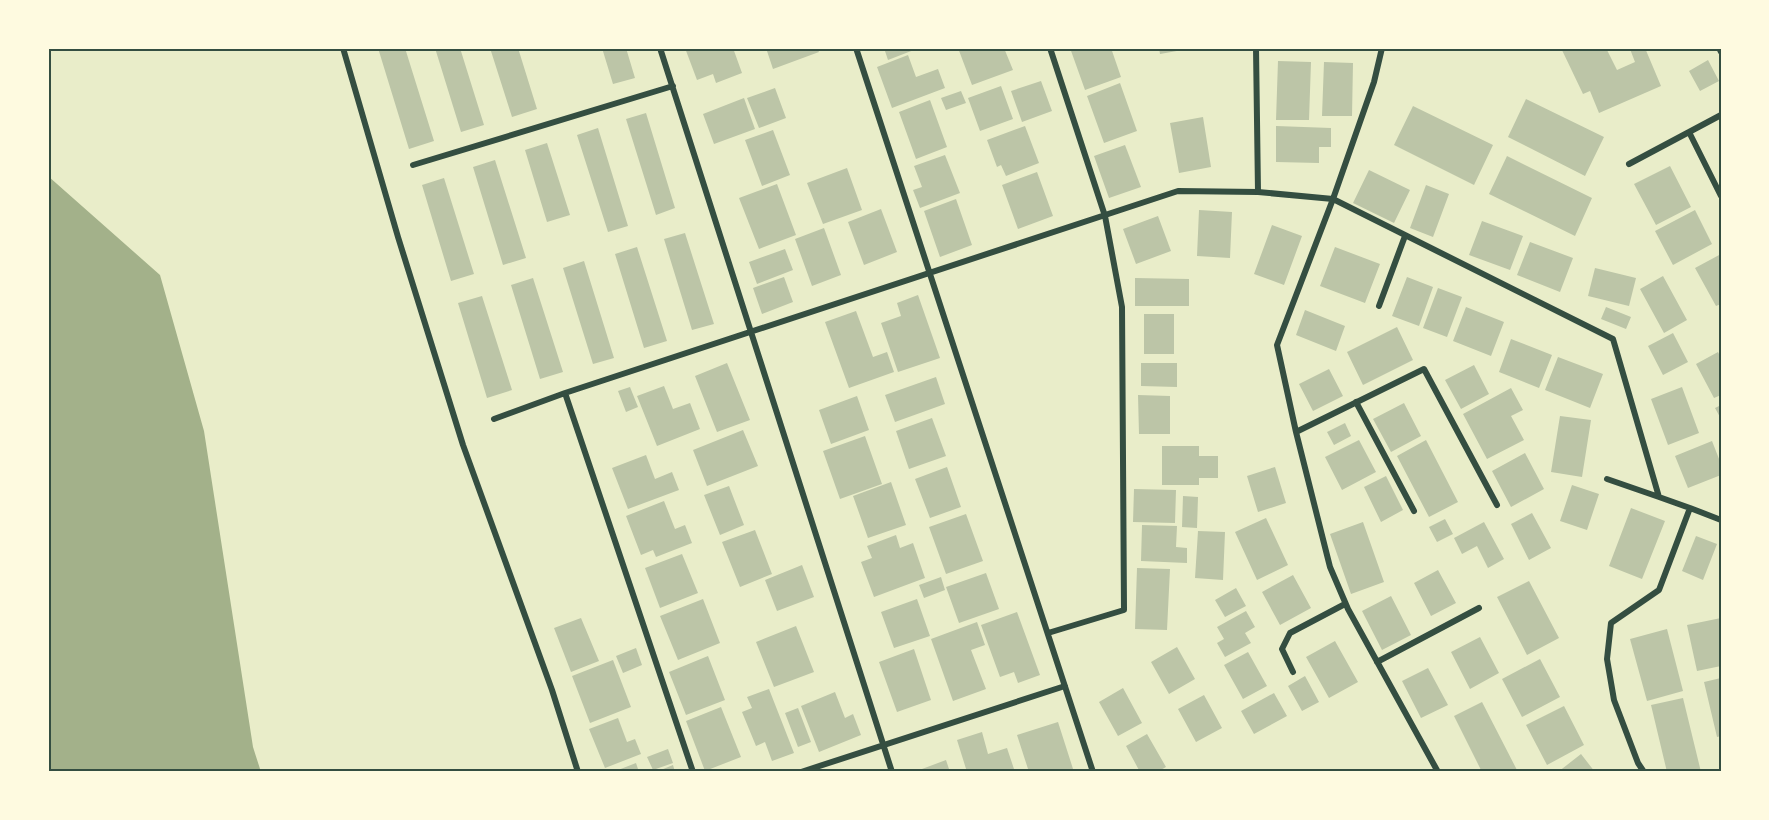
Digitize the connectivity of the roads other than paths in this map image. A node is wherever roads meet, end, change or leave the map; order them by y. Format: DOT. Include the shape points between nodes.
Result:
graph roads {
  1 [pos="343,48"];
  2 [pos="660,48"];
  3 [pos="856,48"];
  4 [pos="1050,48"];
  5 [pos="1248,48"];
  6 [pos="1256,48"];
  7 [pos="1382,48"];
  8 [pos="1719,48"];
  9 [pos="1721,52"];
  10 [pos="673,86"];
  11 [pos="1721,115"];
  12 [pos="1689,132"];
  13 [pos="1629,164"];
  14 [pos="413,165"];
  15 [pos="1258,192"];
  16 [pos="1721,196"];
  17 [pos="1333,199"];
  18 [pos="1105,216"];
  19 [pos="1405,236"];
  20 [pos="929,272"];
  21 [pos="1378,306"];
  22 [pos="752,331"];
  23 [pos="565,393"];
  24 [pos="1356,402"];
  25 [pos="494,420"];
  26 [pos="1296,432"];
  27 [pos="1607,479"];
  28 [pos="1659,497"];
  29 [pos="1497,505"];
  30 [pos="1690,508"];
  31 [pos="1414,512"];
  32 [pos="1721,520"];
  33 [pos="1346,604"];
  34 [pos="1479,608"];
  35 [pos="1048,633"];
  36 [pos="1377,662"];
  37 [pos="1293,672"];
  38 [pos="1065,686"];
  39 [pos="884,746"];
  40 [pos="578,772"];
  41 [pos="693,772"];
  42 [pos="801,772"];
  43 [pos="892,772"];
  44 [pos="1094,772"];
  45 [pos="1438,772"];
  46 [pos="1644,772"];
  1 -- 40 [label="street" via="464,445"];
  2 -- 10 [label="street"];
  3 -- 20 [label="street"];
  4 -- 18 [label="street"];
  5 -- 6 [label="street"];
  6 -- 15 [label="street"];
  7 -- 17 [label="street"];
  8 -- 9 [label="street"];
  10 -- 14 [label="street"];
  10 -- 22 [label="street"];
  11 -- 12 [label="street"];
  12 -- 13 [label="street"];
  12 -- 16 [label="street"];
  15 -- 17 [label="street"];
  15 -- 18 [label="street" via="1178,191"];
  17 -- 19 [label="street"];
  17 -- 26 [label="street" via="1277,345"];
  18 -- 20 [label="street"];
  18 -- 35 [label="street" via="1122,307 1124,610"];
  19 -- 21 [label="street"];
  19 -- 28 [label="street" via="1613,339"];
  20 -- 22 [label="street"];
  20 -- 35 [label="street"];
  22 -- 23 [label="street"];
  22 -- 39 [label="street"];
  23 -- 25 [label="street"];
  23 -- 41 [label="street"];
  24 -- 26 [label="street"];
  24 -- 29 [label="street" via="1424,369"];
  24 -- 31 [label="street"];
  26 -- 33 [label="street" via="1330,567"];
  27 -- 28 [label="street"];
  28 -- 30 [label="street"];
  30 -- 32 [label="street"];
  30 -- 46 [label="street" via="1659,590 1611,623 1607,659 1614,700"];
  33 -- 36 [label="street"];
  33 -- 37 [label="street" via="1290,633 1282,649"];
  34 -- 36 [label="street"];
  35 -- 38 [label="street"];
  36 -- 45 [label="street"];
  38 -- 39 [label="street"];
  38 -- 44 [label="street"];
  39 -- 42 [label="street"];
  39 -- 43 [label="street"];
}
